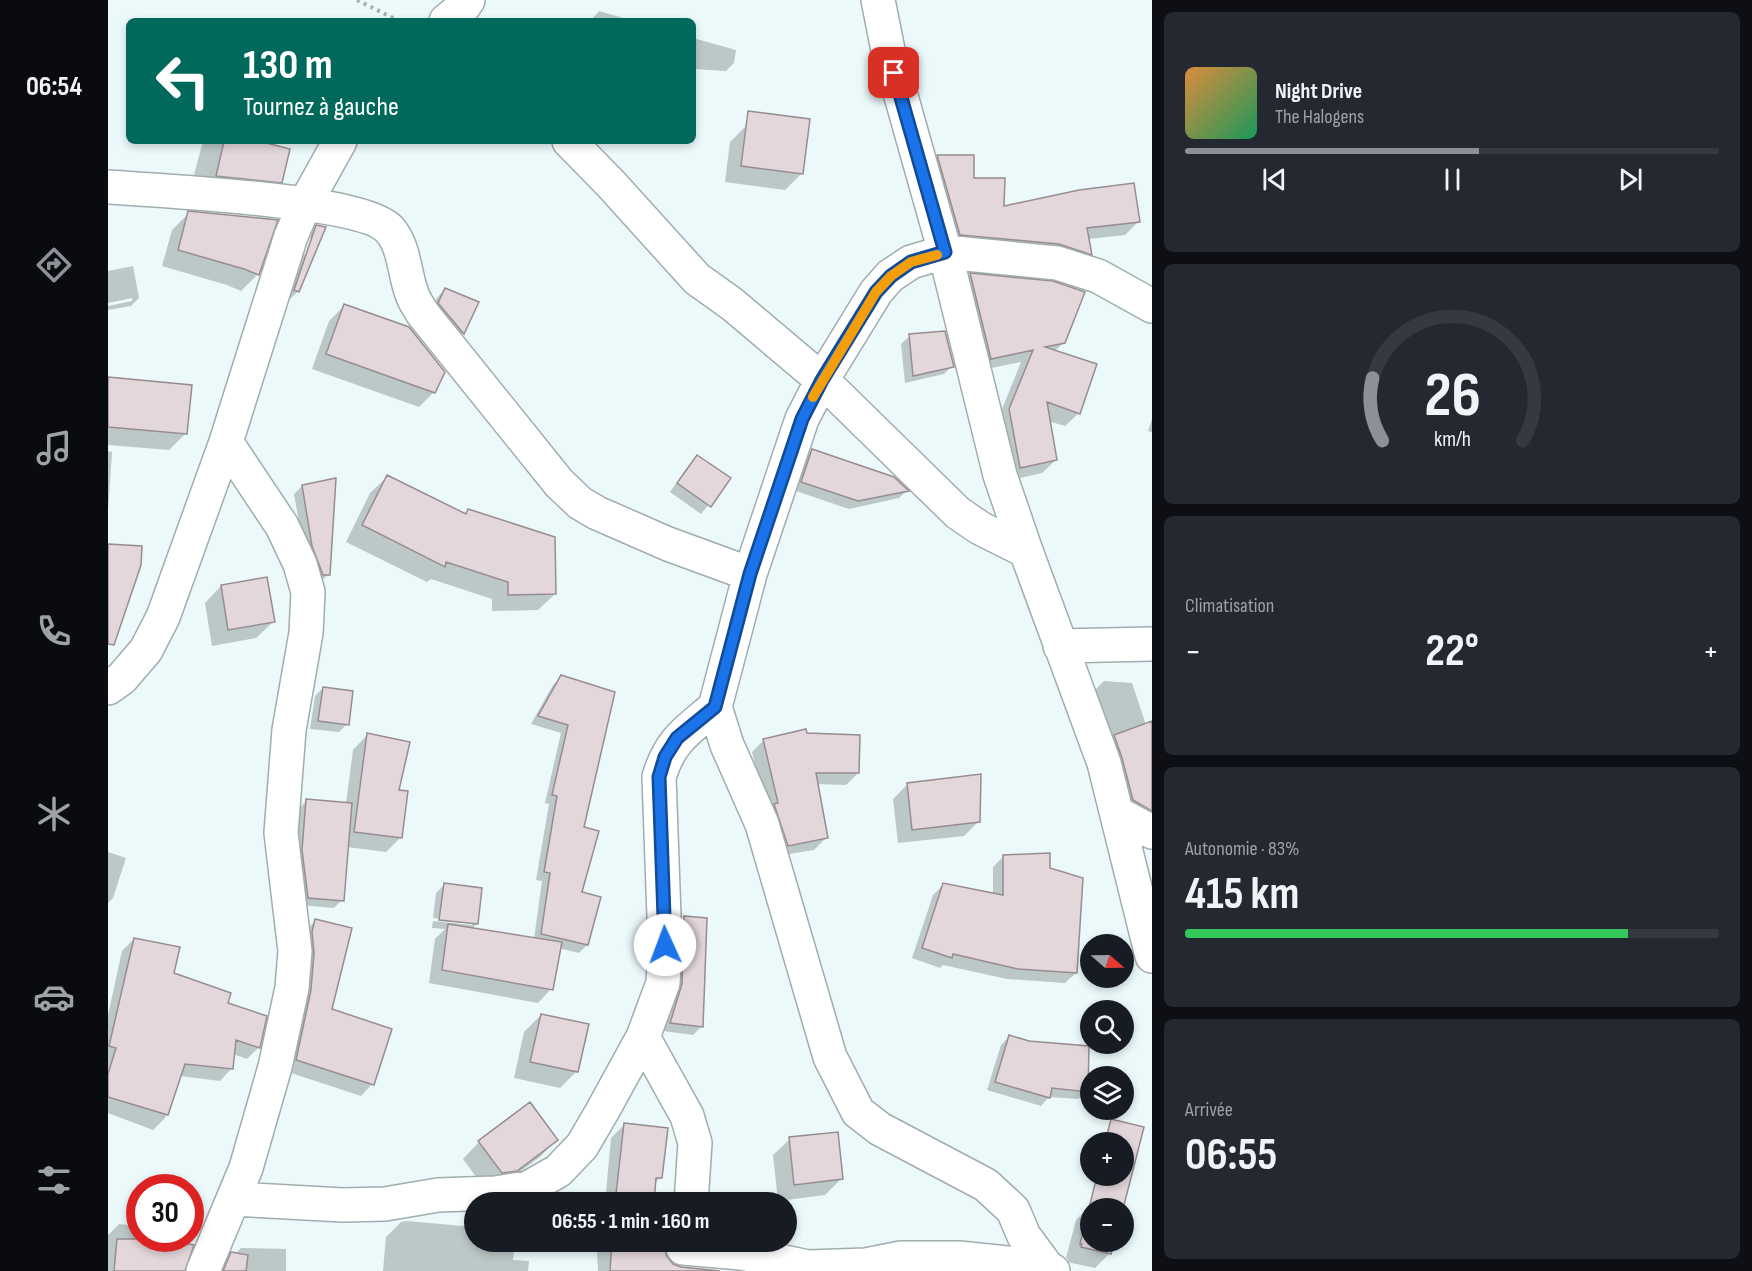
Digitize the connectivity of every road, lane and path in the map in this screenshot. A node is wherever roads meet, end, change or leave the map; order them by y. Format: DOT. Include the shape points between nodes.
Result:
graph roads {
  1 [pos="357,0"];
  2 [pos="468,0"];
  3 [pos="878,0"];
  4 [pos="393,18"];
  5 [pos="450,18"];
  6 [pos="338,144"];
  7 [pos="572,144"];
  8 [pos="108,188"];
  9 [pos="305,204"];
  10 [pos="945,252"];
  11 [pos="1152,306"];
  12 [pos="822,380"];
  13 [pos="226,442"];
  14 [pos="1026,552"];
  15 [pos="750,574"];
  16 [pos="1152,644"];
  17 [pos="1060,646"];
  18 [pos="108,688"];
  19 [pos="715,707"];
  20 [pos="1117,813"];
  21 [pos="1152,832"];
  22 [pos="1152,956"];
  23 [pos="643,1037"];
  24 [pos="692,1192"];
  25 [pos="234,1199"];
  26 [pos="681,1254"];
  27 [pos="1050,1269"];
  28 [pos="203,1271"];
  1 -- 4 [label="path"];
  2 -- 5 [label="street"];
  3 -- 10 [label="street" via="888,50"];
  6 -- 9 [label="street"];
  7 -- 12 [label="street" via="697,279"];
  8 -- 9 [label="street"];
  9 -- 13 [label="street" via="291,236"];
  9 -- 15 [label="street" via="376,220 388,228 399,242 412,295 428,321 543,466 580,503 668,544"];
  10 -- 11 [label="street" via="1057,263 1098,276"];
  10 -- 12 [label="street" via="911,262 891,276 876,292"];
  10 -- 14 [label="street" via="1000,475"];
  12 -- 14 [label="street" via="958,513"];
  12 -- 15 [label="street" via="802,419"];
  13 -- 18 [label="street" via="163,617 146,650"];
  13 -- 25 [label="street" via="282,526 308,592 306,633 289,730 281,833 295,951 292,988 275,1067"];
  14 -- 17 [label="street"];
  15 -- 19 [label="street"];
  16 -- 17 [label="street"];
  17 -- 20 [label="street" via="1104,763"];
  19 -- 23 [label="street" via="677,738 659,777 663,983"];
  19 -- 27 [label="street" via="723,735 762,824 830,1057 858,1112 880,1129 986,1185 1013,1210 1024,1236"];
  20 -- 21 [label="street"];
  20 -- 22 [label="street"];
  23 -- 24 [label="street" via="687,1116 695,1143"];
  23 -- 25 [label="street" via="582,1146 558,1171 528,1188 438,1195 385,1204"];
  25 -- 28 [label="street"];
  26 -- 27 [label="street" via="741,1253 808,1267 866,1265 901,1258 959,1258"];
}
